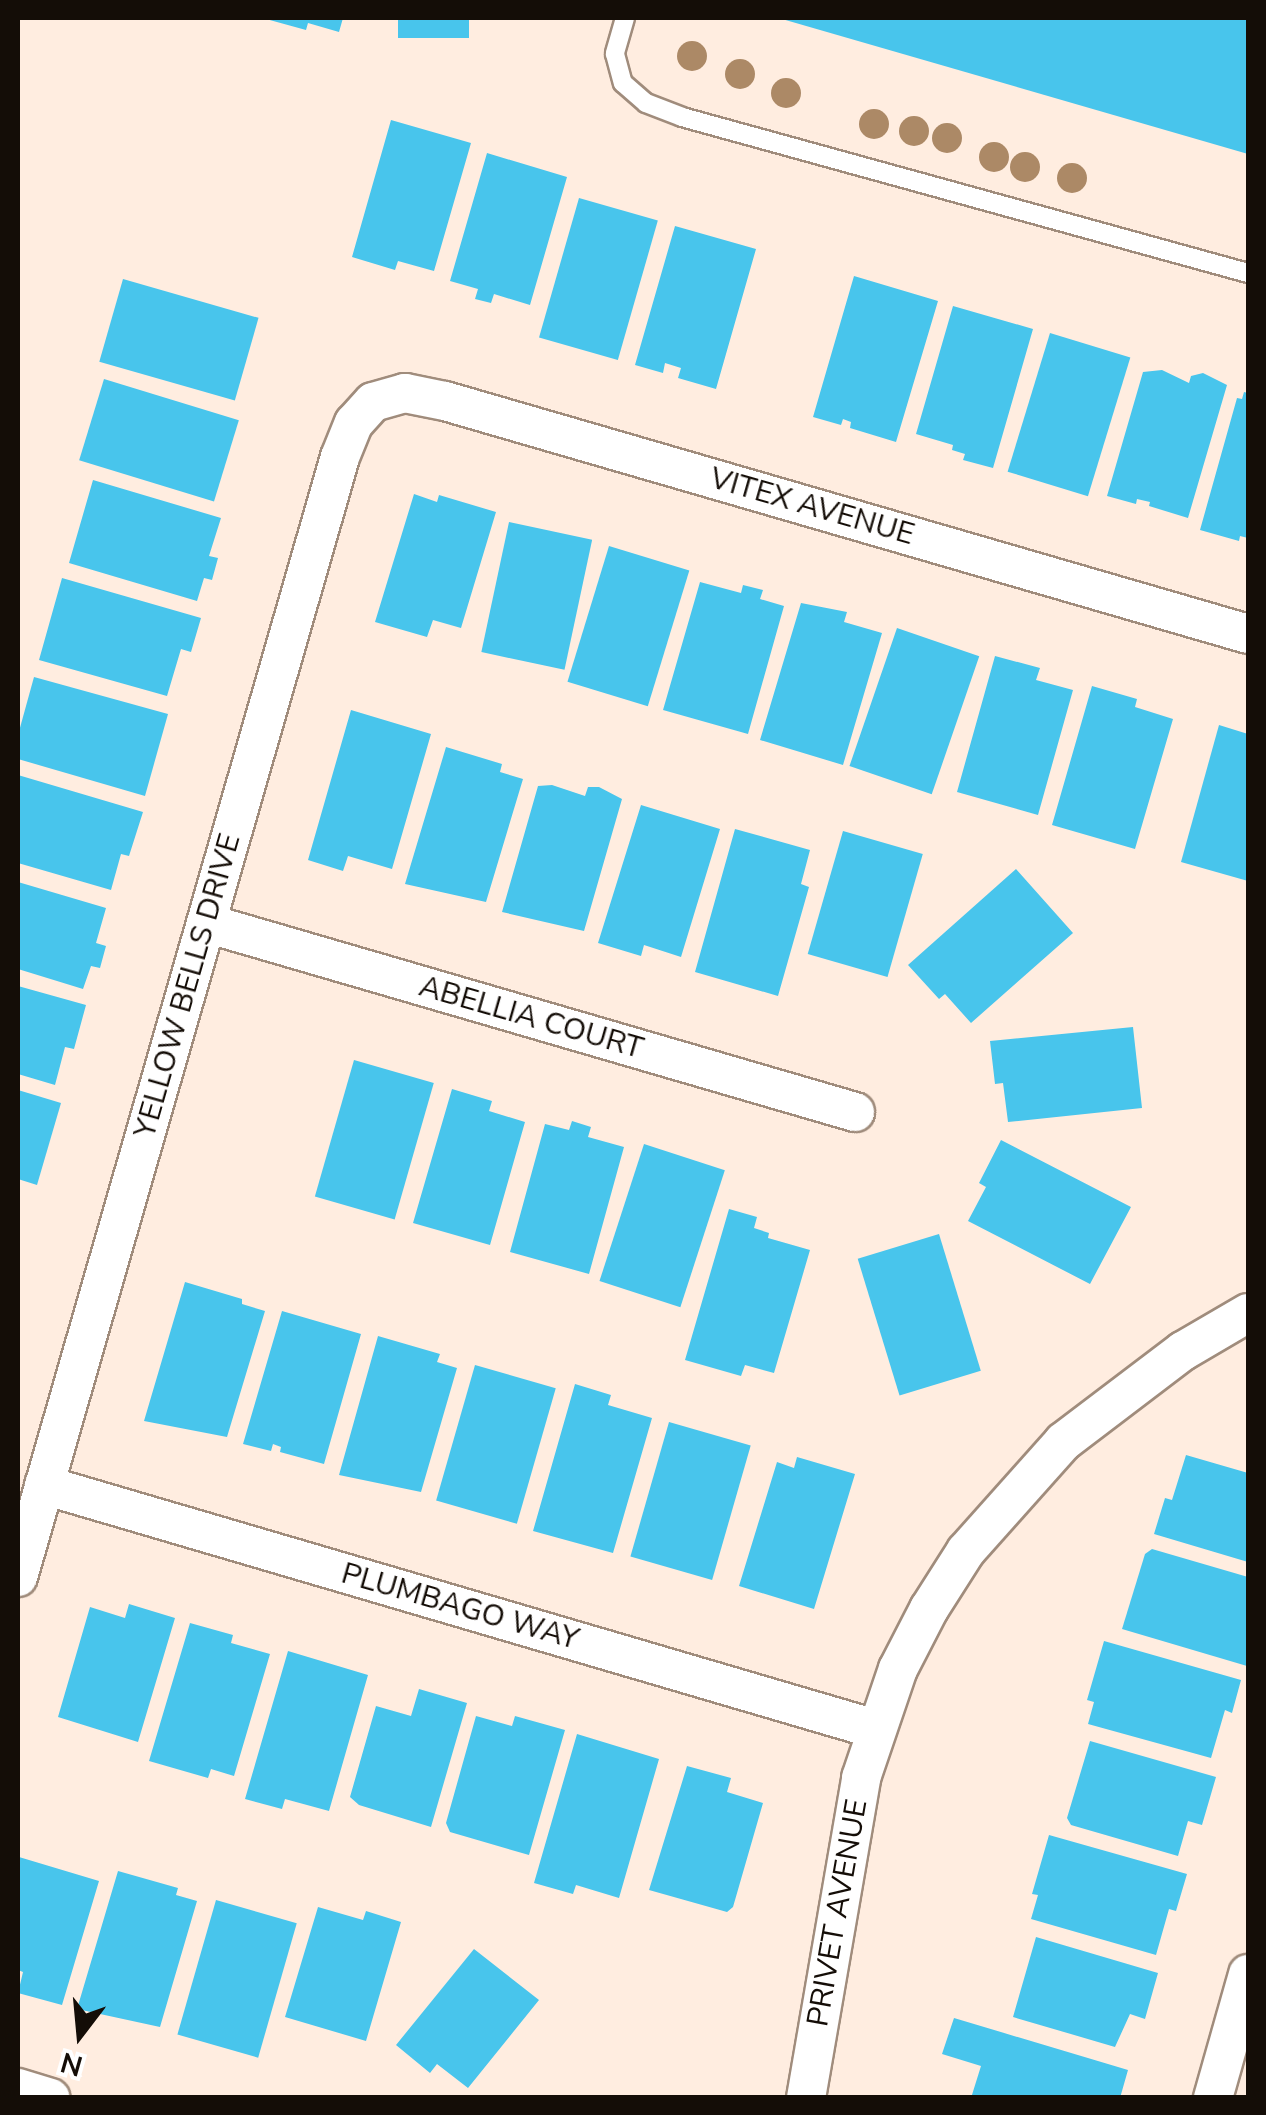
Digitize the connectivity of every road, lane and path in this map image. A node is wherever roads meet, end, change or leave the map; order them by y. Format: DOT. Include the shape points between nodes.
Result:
graph roads {
  1 [pos="625,18"];
  2 [pos="1248,273"];
  3 [pos="374,402"];
  4 [pos="1248,634"];
  5 [pos="206,923"];
  6 [pos="855,1112"];
  7 [pos="1248,1313"];
  8 [pos="44,1485"];
  9 [pos="18,1577"];
  10 [pos="876,1729"];
  11 [pos="1248,1974"];
  12 [pos="18,2088"];
  13 [pos="51,2098"];
  14 [pos="806,2098"];
  15 [pos="1213,2098"];
  1 -- 2 [label="lane" via="615,54 623,82 646,103"];
  3 -- 4 [label="street, VITEX AVENUE" via="406,393 444,401"];
  3 -- 5 [label="street, YELLOW BELLS DRIVE" via="354,423 340,457"];
  5 -- 6 [label="street, ABELLIA COURT"];
  5 -- 8 [label="street, YELLOW BELLS DRIVE"];
  7 -- 10 [label="street, PRIVET AVENUE" via="1120,1395 1062,1442 1015,1494 966,1551 929,1609"];
  8 -- 9 [label="street, YELLOW BELLS DRIVE"];
  8 -- 10 [label="street, PLUMBAGO WAY"];
  10 -- 14 [label="street, PRIVET AVENUE" via="849,1842"];
  11 -- 15 [label="street"];
  12 -- 13 [label="street"];
}
